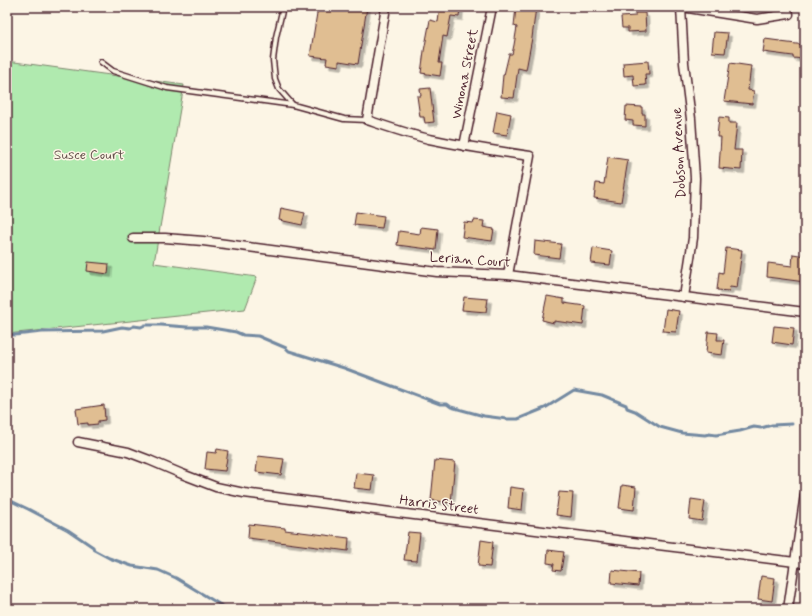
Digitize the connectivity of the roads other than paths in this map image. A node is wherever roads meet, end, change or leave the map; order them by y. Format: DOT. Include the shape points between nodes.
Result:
graph roads {
  1 [pos="283,7"];
  2 [pos="386,7"];
  3 [pos="492,7"];
  4 [pos="682,7"];
  5 [pos="789,14"];
  6 [pos="101,62"];
  7 [pos="293,105"];
  8 [pos="367,120"];
  9 [pos="464,146"];
  10 [pos="133,238"];
  11 [pos="508,275"];
  12 [pos="684,297"];
  13 [pos="805,312"];
  14 [pos="78,442"];
  15 [pos="805,494"];
  16 [pos="795,562"];
  17 [pos="805,564"];
  18 [pos="788,609"];
  1 -- 7 [label="lane" via="273,60 279,89"];
  2 -- 8 [label="street"];
  3 -- 9 [label="street, Winona Street"];
  4 -- 5 [label="street" via="757,19"];
  4 -- 12 [label="street, Dobson Avenue" via="684,63 695,178 693,238"];
  6 -- 7 [label="lane" via="113,71 167,88"];
  7 -- 8 [label="lane" via="344,119"];
  8 -- 9 [label="street" via="429,139"];
  9 -- 11 [label="street" via="530,156"];
  10 -- 11 [label="street, Lerian Court" via="203,241 438,272"];
  11 -- 12 [label="street, Lerian Court"];
  12 -- 13 [label="street, Lerian Court"];
  14 -- 16 [label="street, Harris Street" via="128,452 216,487 244,492"];
  15 -- 16 [label="street"];
  16 -- 17 [label="street, Harris Street"];
  16 -- 18 [label="street"];
}
